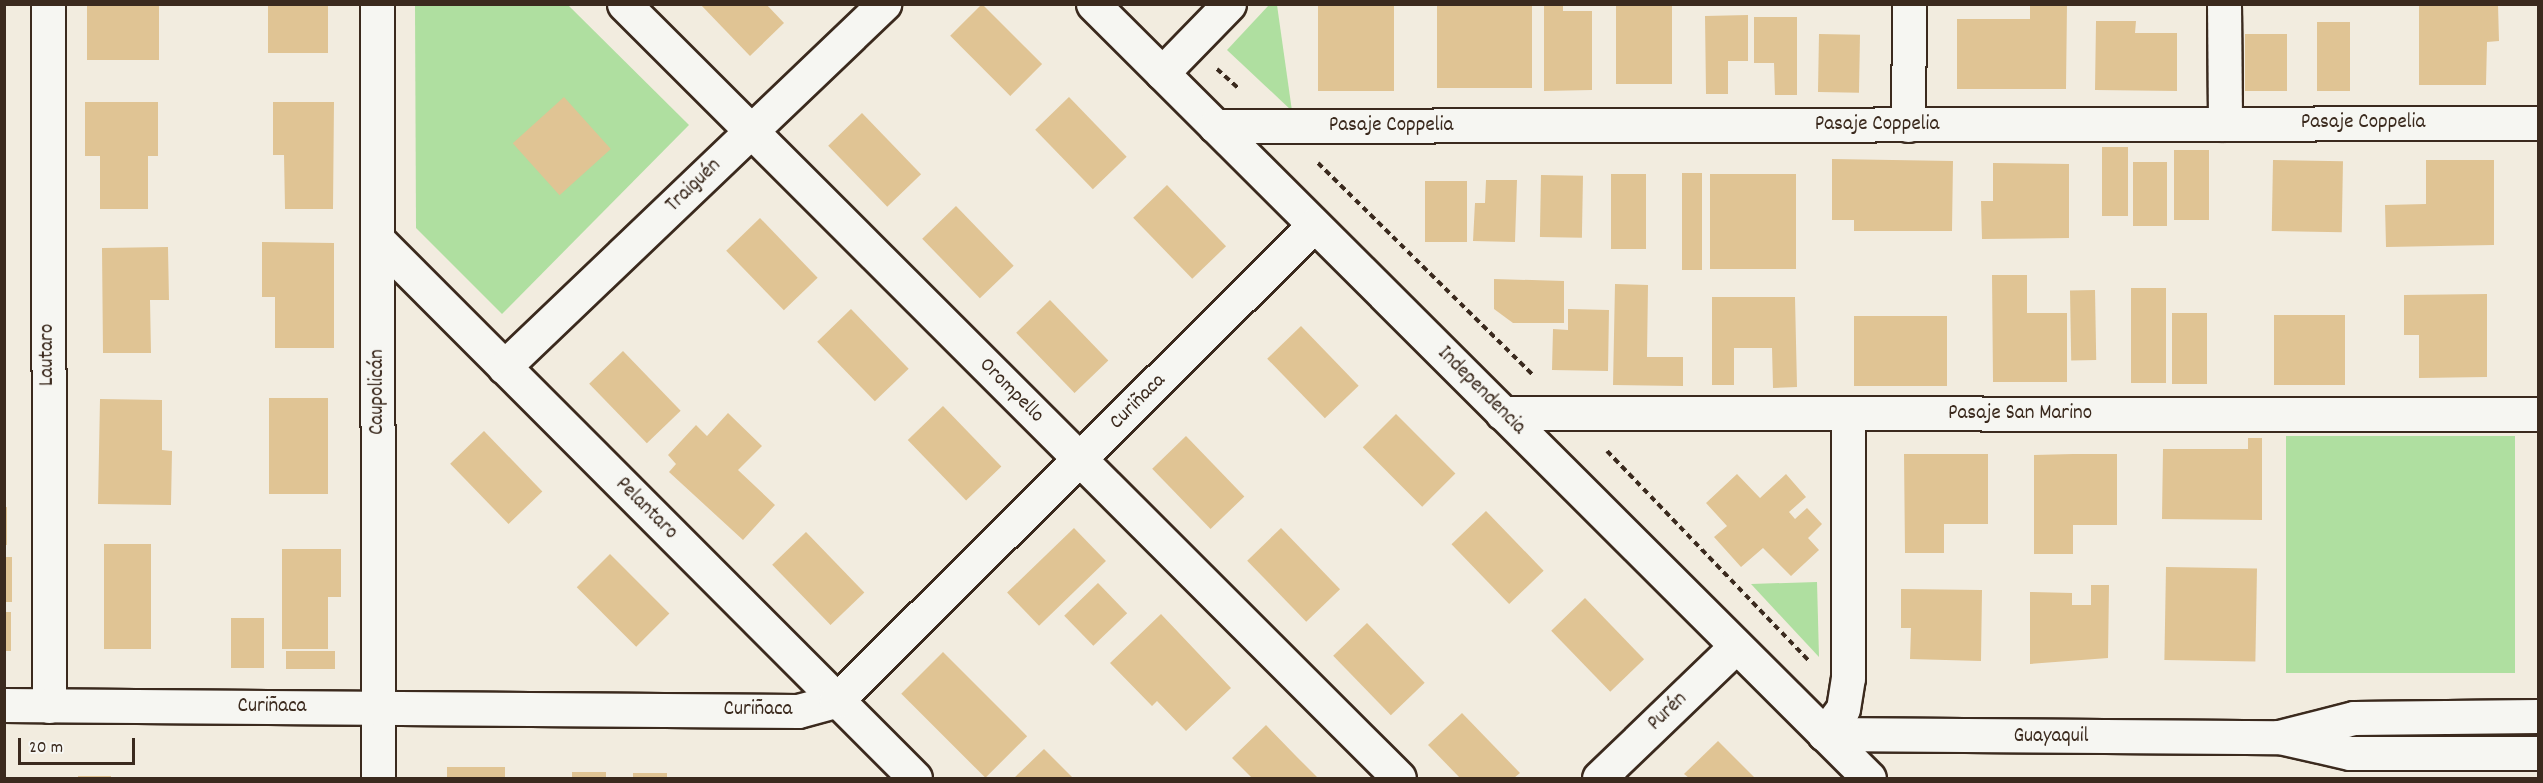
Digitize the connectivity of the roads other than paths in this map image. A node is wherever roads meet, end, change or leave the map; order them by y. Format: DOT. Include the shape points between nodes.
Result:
graph roads {
  1 [pos="48,4"];
  2 [pos="377,4"];
  3 [pos="624,4"];
  4 [pos="884,4"];
  5 [pos="1093,4"];
  6 [pos="1229,4"];
  7 [pos="1909,4"];
  8 [pos="2224,4"];
  9 [pos="1162,73"];
  10 [pos="2538,123"];
  11 [pos="2225,124"];
  12 [pos="1908,125"];
  13 [pos="1215,126"];
  14 [pos="751,132"];
  15 [pos="1314,225"];
  16 [pos="378,240"];
  17 [pos="504,367"];
  18 [pos="1502,413"];
  19 [pos="1848,414"];
  20 [pos="2538,414"];
  21 [pos="1080,460"];
  22 [pos="1736,646"];
  23 [pos="836,701"];
  24 [pos="4,705"];
  25 [pos="49,705"];
  26 [pos="378,708"];
  27 [pos="2538,716"];
  28 [pos="1824,734"];
  29 [pos="2278,737"];
  30 [pos="2538,753"];
  31 [pos="378,778"];
  32 [pos="915,778"];
  33 [pos="1399,778"];
  34 [pos="1599,778"];
  35 [pos="1869,778"];
  1 -- 25 [label="street, Lautaro"];
  2 -- 16 [label="street, Caupolicán"];
  3 -- 14 [label="street, Orompello"];
  4 -- 14 [label="street, Traiguén"];
  5 -- 9 [label="street, Independencia"];
  6 -- 9 [label="street"];
  7 -- 12 [label="street"];
  8 -- 11 [label="street"];
  9 -- 13 [label="street, Independencia"];
  10 -- 11 [label="street, Pasaje Coppelia"];
  11 -- 12 [label="street, Pasaje Coppelia"];
  12 -- 13 [label="street, Pasaje Coppelia"];
  13 -- 15 [label="street, Independencia"];
  14 -- 17 [label="street, Traiguén"];
  14 -- 21 [label="street, Orompello"];
  15 -- 18 [label="street, Independencia"];
  15 -- 21 [label="street, Curiñaca"];
  16 -- 17 [label="street, Pelantaro"];
  16 -- 26 [label="street, Caupolicán"];
  17 -- 23 [label="street, Pelantaro"];
  18 -- 19 [label="street, Pasaje San Marino"];
  18 -- 22 [label="street, Independencia"];
  19 -- 20 [label="street, Pasaje San Marino"];
  19 -- 28 [label="street" via="1845,698 1837,720"];
  21 -- 23 [label="street, Curiñaca"];
  21 -- 33 [label="street, Orompello"];
  22 -- 28 [label="street, Independencia"];
  22 -- 34 [label="street, Purén"];
  23 -- 26 [label="street, Curiñaca" via="798,711"];
  23 -- 32 [label="street, Pelantaro"];
  24 -- 25 [label="street, Curiñaca"];
  25 -- 26 [label="street, Curiñaca"];
  26 -- 31 [label="street, Caupolicán"];
  27 -- 29 [label="street, Guayaquil" via="2366,717"];
  28 -- 29 [label="street, Guayaquil"];
  28 -- 35 [label="street, Independencia"];
  29 -- 30 [label="street, Guayaquil" via="2350,753"];
}
